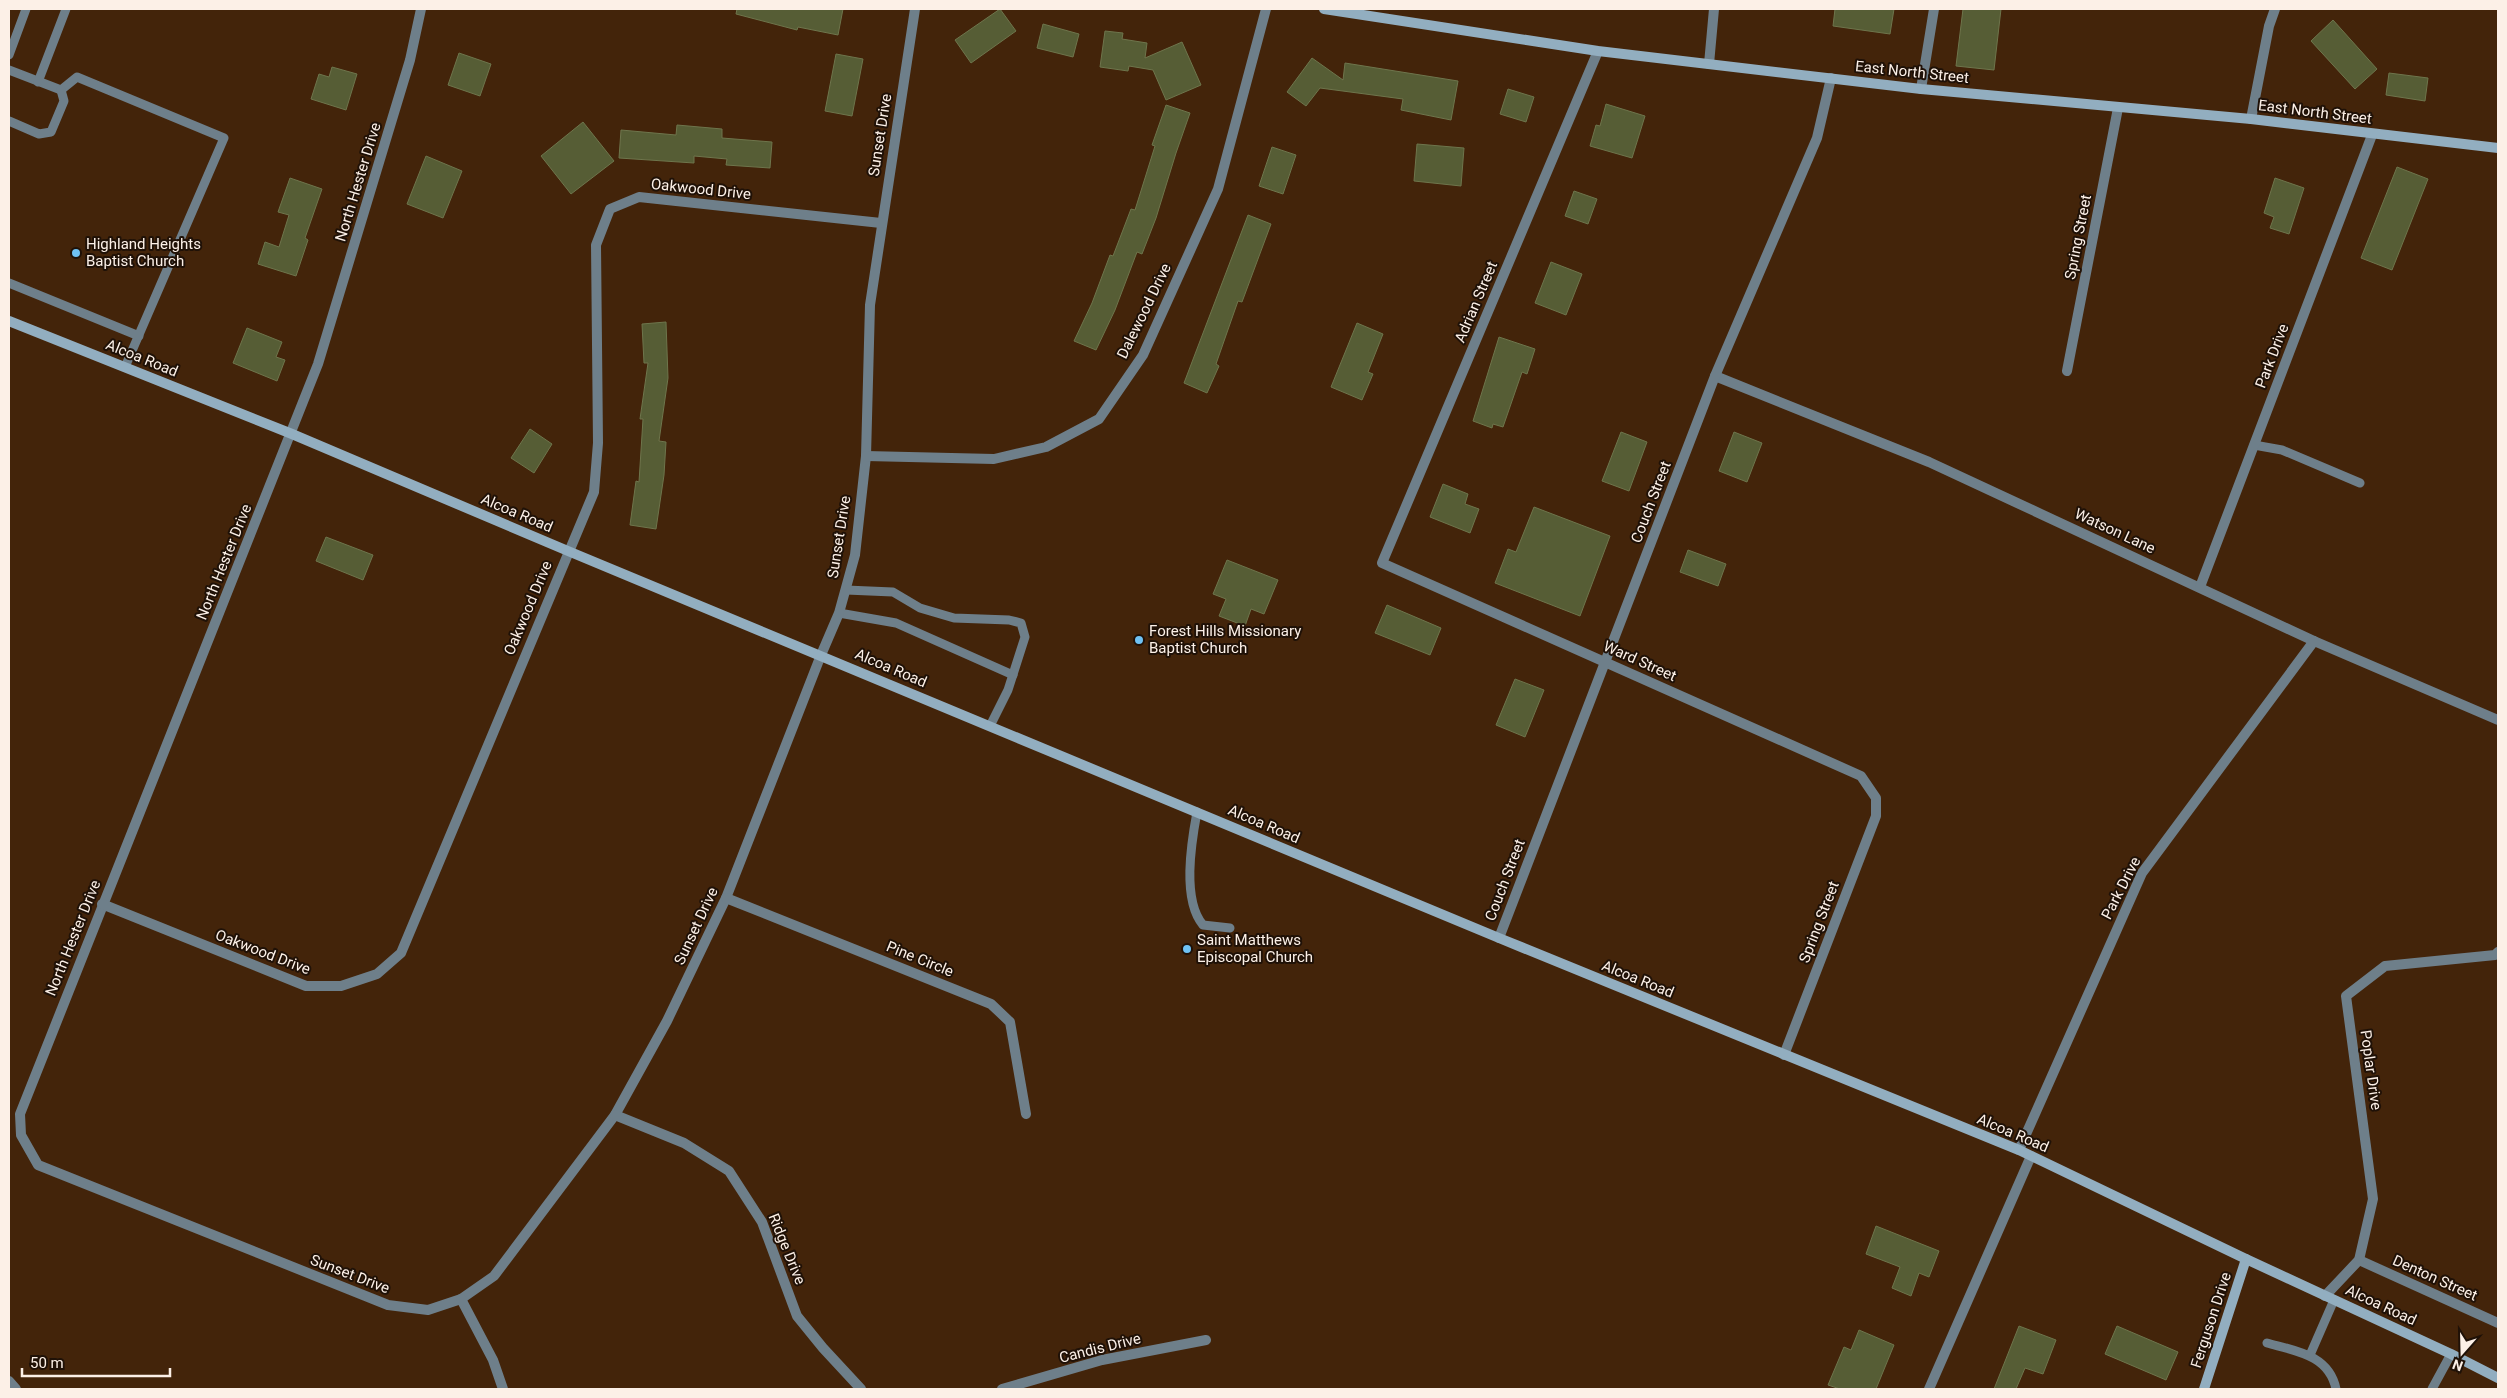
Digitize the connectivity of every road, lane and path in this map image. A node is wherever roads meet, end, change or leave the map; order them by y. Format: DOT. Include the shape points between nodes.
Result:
graph roads {
  1 [pos="26,9"];
  2 [pos="66,9"];
  3 [pos="420,9"];
  4 [pos="915,9"];
  5 [pos="1266,9"];
  6 [pos="1324,9"];
  7 [pos="1714,9"];
  8 [pos="1934,9"];
  9 [pos="2275,9"];
  10 [pos="1374,12"];
  11 [pos="1598,52"];
  12 [pos="9,55"];
  13 [pos="1708,64"];
  14 [pos="9,70"];
  15 [pos="1831,78"];
  16 [pos="38,82"];
  17 [pos="1920,89"];
  18 [pos="61,90"];
  19 [pos="2118,108"];
  20 [pos="2251,119"];
  21 [pos="9,121"];
  22 [pos="2372,135"];
  23 [pos="2498,148"];
  24 [pos="881,223"];
  25 [pos="9,283"];
  26 [pos="9,321"];
  27 [pos="139,336"];
  28 [pos="125,367"];
  29 [pos="2066,371"];
  30 [pos="1715,376"];
  31 [pos="292,434"];
  32 [pos="2254,445"];
  33 [pos="866,456"];
  34 [pos="2360,483"];
  35 [pos="568,552"];
  36 [pos="1382,563"];
  37 [pos="2200,587"];
  38 [pos="846,590"];
  39 [pos="839,613"];
  40 [pos="2314,642"];
  41 [pos="820,655"];
  42 [pos="1606,662"];
  43 [pos="1013,675"];
  44 [pos="2498,720"];
  45 [pos="990,726"];
  46 [pos="1876,798"];
  47 [pos="1197,812"];
  48 [pos="726,898"];
  49 [pos="102,904"];
  50 [pos="1230,928"];
  51 [pos="1499,938"];
  52 [pos="2498,952"];
  53 [pos="1784,1055"];
  54 [pos="20,1114"];
  55 [pos="615,1114"];
  56 [pos="1026,1114"];
  57 [pos="2019,1150"];
  58 [pos="2031,1156"];
  59 [pos="2246,1259"];
  60 [pos="2359,1260"];
  61 [pos="2330,1298"];
  62 [pos="461,1299"];
  63 [pos="2498,1323"];
  64 [pos="1206,1340"];
  65 [pos="2267,1343"];
  66 [pos="2310,1354"];
  67 [pos="2451,1354"];
  68 [pos="2498,1378"];
  69 [pos="9,1382"];
  70 [pos="16,1389"];
  71 [pos="503,1389"];
  72 [pos="861,1389"];
  73 [pos="1002,1389"];
  74 [pos="1929,1389"];
  75 [pos="2204,1389"];
  76 [pos="2336,1389"];
  77 [pos="2432,1389"];
  1 -- 12 [label="lane"];
  2 -- 16 [label="lane"];
  3 -- 31 [label="street, North Hester Drive" via="410,60 350,260 318,364"];
  4 -- 24 [label="street, Sunset Drive"];
  5 -- 33 [label="street, Dalewood Drive" via="1218,189 1143,355 1099,419 1046,447 994,459"];
  6 -- 10 [label="main road, East North Street"];
  7 -- 13 [label="street"];
  8 -- 17 [label="street"];
  9 -- 20 [label="street"];
  10 -- 11 [label="main road, East North Street"];
  11 -- 13 [label="main road, East North Street"];
  11 -- 36 [label="street, Adrian Street"];
  13 -- 15 [label="main road, East North Street"];
  14 -- 16 [label="lane"];
  15 -- 17 [label="main road, East North Street"];
  15 -- 30 [label="street, Couch Street" via="1817,138"];
  16 -- 18 [label="lane"];
  17 -- 19 [label="main road, East North Street"];
  18 -- 21 [label="lane" via="64,101 51,132 39,134"];
  18 -- 27 [label="lane" via="77,77 224,138"];
  19 -- 20 [label="main road, East North Street"];
  19 -- 29 [label="street, Spring Street"];
  20 -- 22 [label="main road, East North Street"];
  22 -- 23 [label="main road, East North Street"];
  22 -- 32 [label="street, Park Drive"];
  24 -- 33 [label="street, Sunset Drive" via="870,305"];
  24 -- 35 [label="street, Oakwood Drive" via="639,197 610,209 596,246 598,443 594,492"];
  25 -- 27 [label="lane"];
  26 -- 28 [label="main road, Alcoa Road"];
  27 -- 28 [label="lane"];
  28 -- 31 [label="main road, Alcoa Road"];
  30 -- 37 [label="street, Watson Lane" via="1929,462"];
  30 -- 42 [label="street, Couch Street"];
  31 -- 35 [label="main road, Alcoa Road"];
  31 -- 49 [label="street, North Hester Drive"];
  32 -- 34 [label="lane" via="2282,450"];
  32 -- 37 [label="street, Park Drive"];
  33 -- 38 [label="street, Sunset Drive" via="855,555"];
  35 -- 41 [label="main road, Alcoa Road"];
  35 -- 49 [label="street, Oakwood Drive" via="401,953 377,974 341,986 306,986"];
  36 -- 42 [label="street, Ward Street"];
  37 -- 40 [label="street, Watson Lane"];
  38 -- 39 [label="street, Sunset Drive"];
  38 -- 43 [label="lane" via="893,592 920,608 954,618 1021,623 1025,637"];
  39 -- 41 [label="street, Sunset Drive"];
  39 -- 43 [label="lane" via="896,623"];
  40 -- 44 [label="street, Watson Lane"];
  40 -- 57 [label="street, Park Drive" via="2142,873"];
  41 -- 45 [label="main road, Alcoa Road"];
  41 -- 48 [label="street, Sunset Drive"];
  42 -- 46 [label="street, Ward Street" via="1861,776"];
  42 -- 51 [label="street, Couch Street"];
  43 -- 45 [label="lane"];
  45 -- 47 [label="main road, Alcoa Road"];
  46 -- 53 [label="street, Spring Street" via="1876,816"];
  47 -- 50 [label="lane" via="1192,842 1191,886 1195,915 1203,925"];
  47 -- 51 [label="main road, Alcoa Road"];
  48 -- 55 [label="street, Sunset Drive" via="667,1021"];
  48 -- 56 [label="street, Pine Circle" via="991,1004 1010,1022"];
  49 -- 54 [label="street, North Hester Drive"];
  51 -- 53 [label="main road, Alcoa Road"];
  52 -- 60 [label="street, Poplar Drive" via="2495,955 2385,966 2346,996 2373,1199"];
  53 -- 57 [label="main road, Alcoa Road"];
  54 -- 62 [label="street, Sunset Drive" via="22,1135 38,1165 388,1305 428,1310"];
  55 -- 62 [label="street, Sunset Drive" via="494,1276"];
  55 -- 72 [label="street, Ridge Drive" via="684,1143 729,1171 762,1222 797,1316"];
  57 -- 58 [label="main road, Alcoa Road"];
  58 -- 59 [label="main road, Alcoa Road"];
  58 -- 74 [label="street"];
  59 -- 61 [label="main road, Alcoa Road"];
  59 -- 75 [label="main road, Ferguson Drive"];
  60 -- 61 [label="street"];
  60 -- 63 [label="street, Denton Street"];
  61 -- 66 [label="lane"];
  61 -- 67 [label="main road, Alcoa Road"];
  62 -- 71 [label="street" via="493,1360"];
  64 -- 73 [label="street, Candis Drive" via="1102,1360"];
  65 -- 66 [label="lane"];
  66 -- 76 [label="lane" via="2333,1375"];
  67 -- 68 [label="main road, Alcoa Road"];
  67 -- 77 [label="lane"];
  69 -- 70 [label="street"];
}
